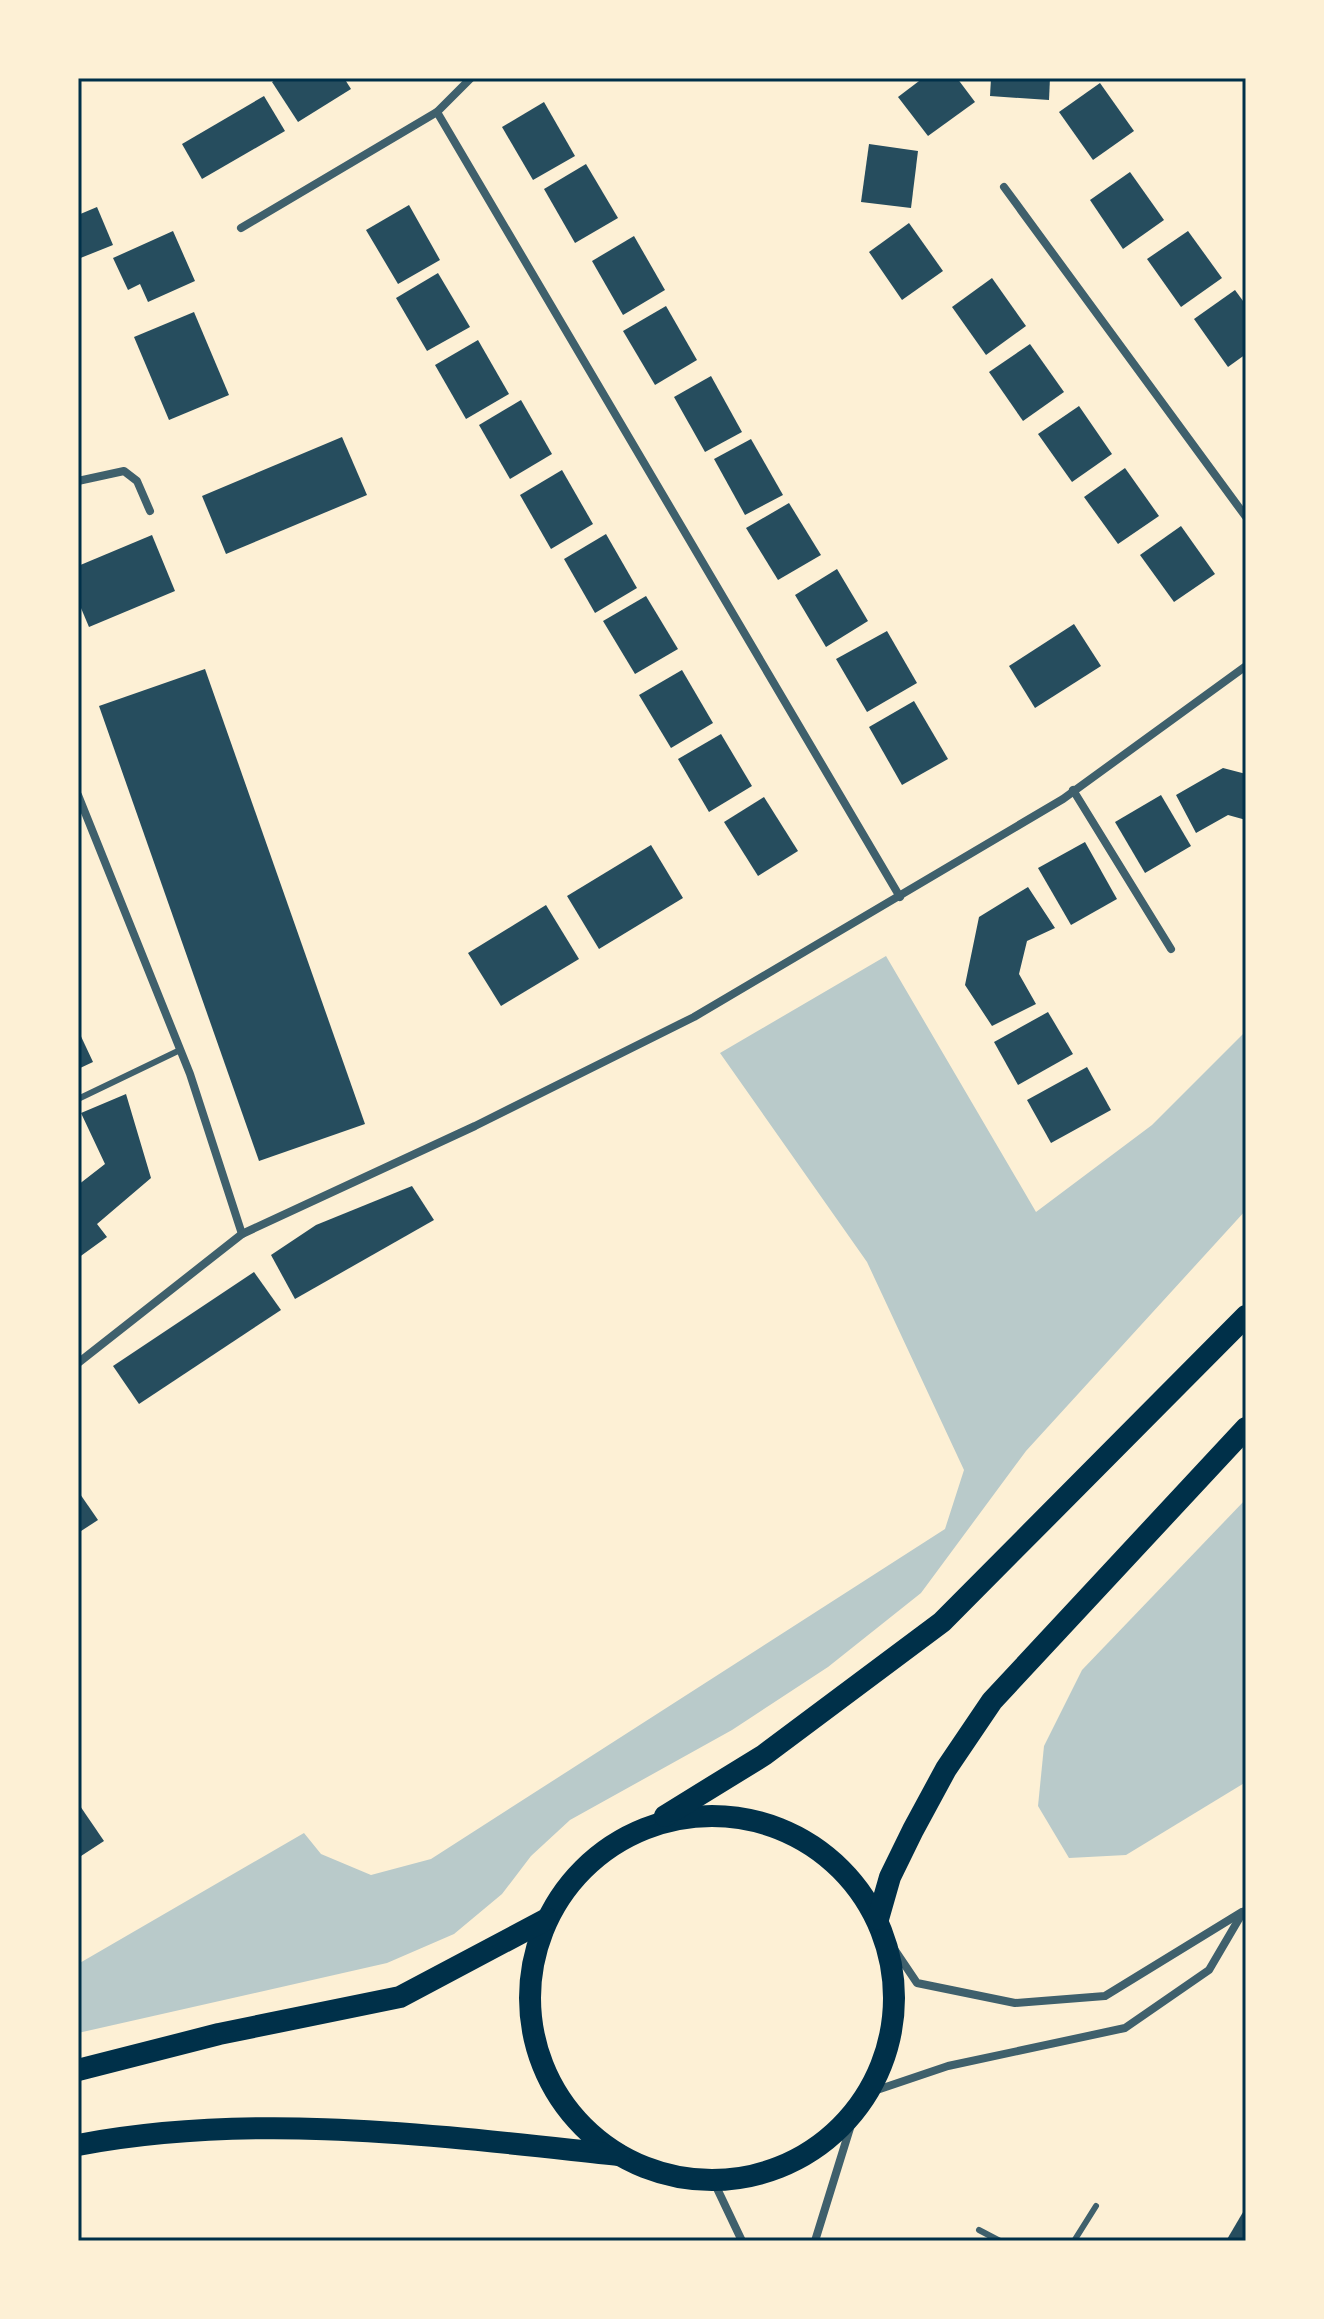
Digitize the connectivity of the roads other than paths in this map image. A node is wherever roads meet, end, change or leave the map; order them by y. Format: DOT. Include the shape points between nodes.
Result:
graph roads {
  1 [pos="471,78"];
  2 [pos="437,112"];
  3 [pos="1004,187"];
  4 [pos="241,228"];
  5 [pos="78,481"];
  6 [pos="150,511"];
  7 [pos="1246,517"];
  8 [pos="1246,666"];
  9 [pos="1073,790"];
  10 [pos="78,795"];
  11 [pos="80,808"];
  12 [pos="900,897"];
  13 [pos="1171,949"];
  14 [pos="180,1050"];
  15 [pos="78,1099"];
  16 [pos="242,1234"];
  17 [pos="1246,1316"];
  18 [pos="78,1363"];
  19 [pos="1246,1428"];
  20 [pos="647,1827"];
  21 [pos="1244,1910"];
  22 [pos="547,1919"];
  23 [pos="881,1927"];
  24 [pos="78,2070"];
  25 [pos="868,2093"];
  26 [pos="855,2112"];
  27 [pos="78,2145"];
  28 [pos="621,2155"];
  29 [pos="713,2180"];
  30 [pos="1096,2206"];
  31 [pos="979,2230"];
  32 [pos="742,2241"];
  33 [pos="815,2241"];
  34 [pos="1000,2241"];
  35 [pos="1074,2241"];
  1 -- 2 [label="street"];
  2 -- 4 [label="street"];
  2 -- 12 [label="street"];
  3 -- 7 [label="street"];
  5 -- 6 [label="street" via="124,471 137,481"];
  8 -- 9 [label="street"];
  9 -- 12 [label="street"];
  9 -- 13 [label="street"];
  10 -- 11 [label="street"];
  11 -- 14 [label="street"];
  12 -- 16 [label="street" via="694,1017 462,1133"];
  14 -- 15 [label="lane"];
  14 -- 16 [label="street"];
  16 -- 18 [label="street"];
  17 -- 20 [label="highway" via="942,1622 764,1755"];
  19 -- 23 [label="highway" via="992,1701 913,1830 890,1877"];
  20 -- 22 [label="highway" via="588,1864"];
  20 -- 23 [label="highway" via="714,1816 780,1828 837,1864"];
  21 -- 23 [label="street" via="1105,1996 1015,2003 917,1983"];
  21 -- 25 [label="street" via="1209,1970 1125,2028 948,2066"];
  22 -- 24 [label="highway" via="400,1997"];
  22 -- 28 [label="highway" via="530,1994 538,2052 553,2087 576,2119"];
  23 -- 25 [label="highway" via="895,1978 894,2022"];
  25 -- 26 [label="highway"];
  26 -- 29 [label="highway" via="818,2147 785,2165"];
  26 -- 33 [label="street"];
  27 -- 28 [label="highway" via="208,2130 376,2129"];
  28 -- 29 [label="highway" via="665,2174"];
  29 -- 32 [label="street"];
  30 -- 35 [label="lane"];
  31 -- 34 [label="lane"];
}
